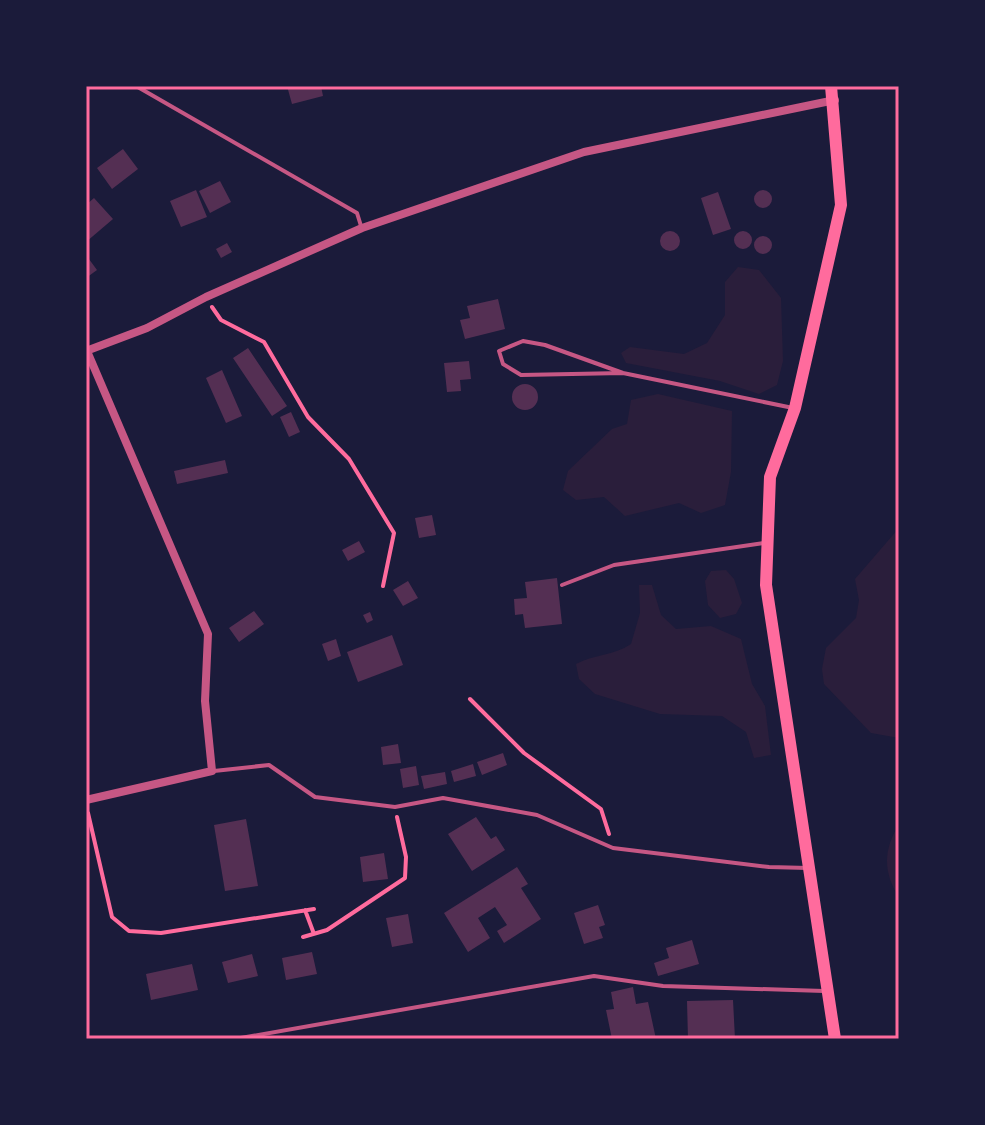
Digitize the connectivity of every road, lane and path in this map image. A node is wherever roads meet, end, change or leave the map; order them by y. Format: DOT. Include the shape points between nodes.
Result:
graph roads {
  1 [pos="136,86"];
  2 [pos="831,86"];
  3 [pos="835,100"];
  4 [pos="362,228"];
  5 [pos="206,297"];
  6 [pos="87,351"];
  7 [pos="623,373"];
  8 [pos="795,408"];
  9 [pos="766,543"];
  10 [pos="562,585"];
  11 [pos="383,586"];
  12 [pos="470,699"];
  13 [pos="212,771"];
  14 [pos="86,801"];
  15 [pos="395,807"];
  16 [pos="613,848"];
  17 [pos="811,868"];
  18 [pos="314,909"];
  19 [pos="305,910"];
  20 [pos="314,934"];
  21 [pos="303,937"];
  22 [pos="831,992"];
  23 [pos="235,1039"];
  24 [pos="835,1039"];
  1 -- 4 [label="lane" via="357,213"];
  2 -- 3 [label="main road"];
  3 -- 4 [label="street" via="584,152"];
  3 -- 8 [label="main road" via="841,205"];
  4 -- 5 [label="street"];
  5 -- 6 [label="street"];
  5 -- 11 [label="path" via="221,320 264,342 308,417 349,459 394,533"];
  6 -- 13 [label="street" via="208,634 205,701"];
  7 -- 7 [label="lane" via="523,341 499,351 503,364 521,375"];
  7 -- 8 [label="lane"];
  8 -- 9 [label="main road" via="770,477"];
  9 -- 10 [label="lane" via="614,565"];
  9 -- 17 [label="main road" via="766,585"];
  12 -- 16 [label="path" via="524,753 601,809"];
  13 -- 14 [label="street"];
  13 -- 15 [label="lane" via="269,765 315,797"];
  14 -- 19 [label="path" via="112,917 129,931 161,933"];
  15 -- 16 [label="lane" via="443,798 537,815"];
  15 -- 20 [label="path" via="405,878"];
  16 -- 17 [label="lane"];
  17 -- 22 [label="main road"];
  18 -- 19 [label="path"];
  19 -- 20 [label="path"];
  20 -- 21 [label="path"];
  22 -- 23 [label="lane" via="663,986 594,976"];
  22 -- 24 [label="main road"];
}
